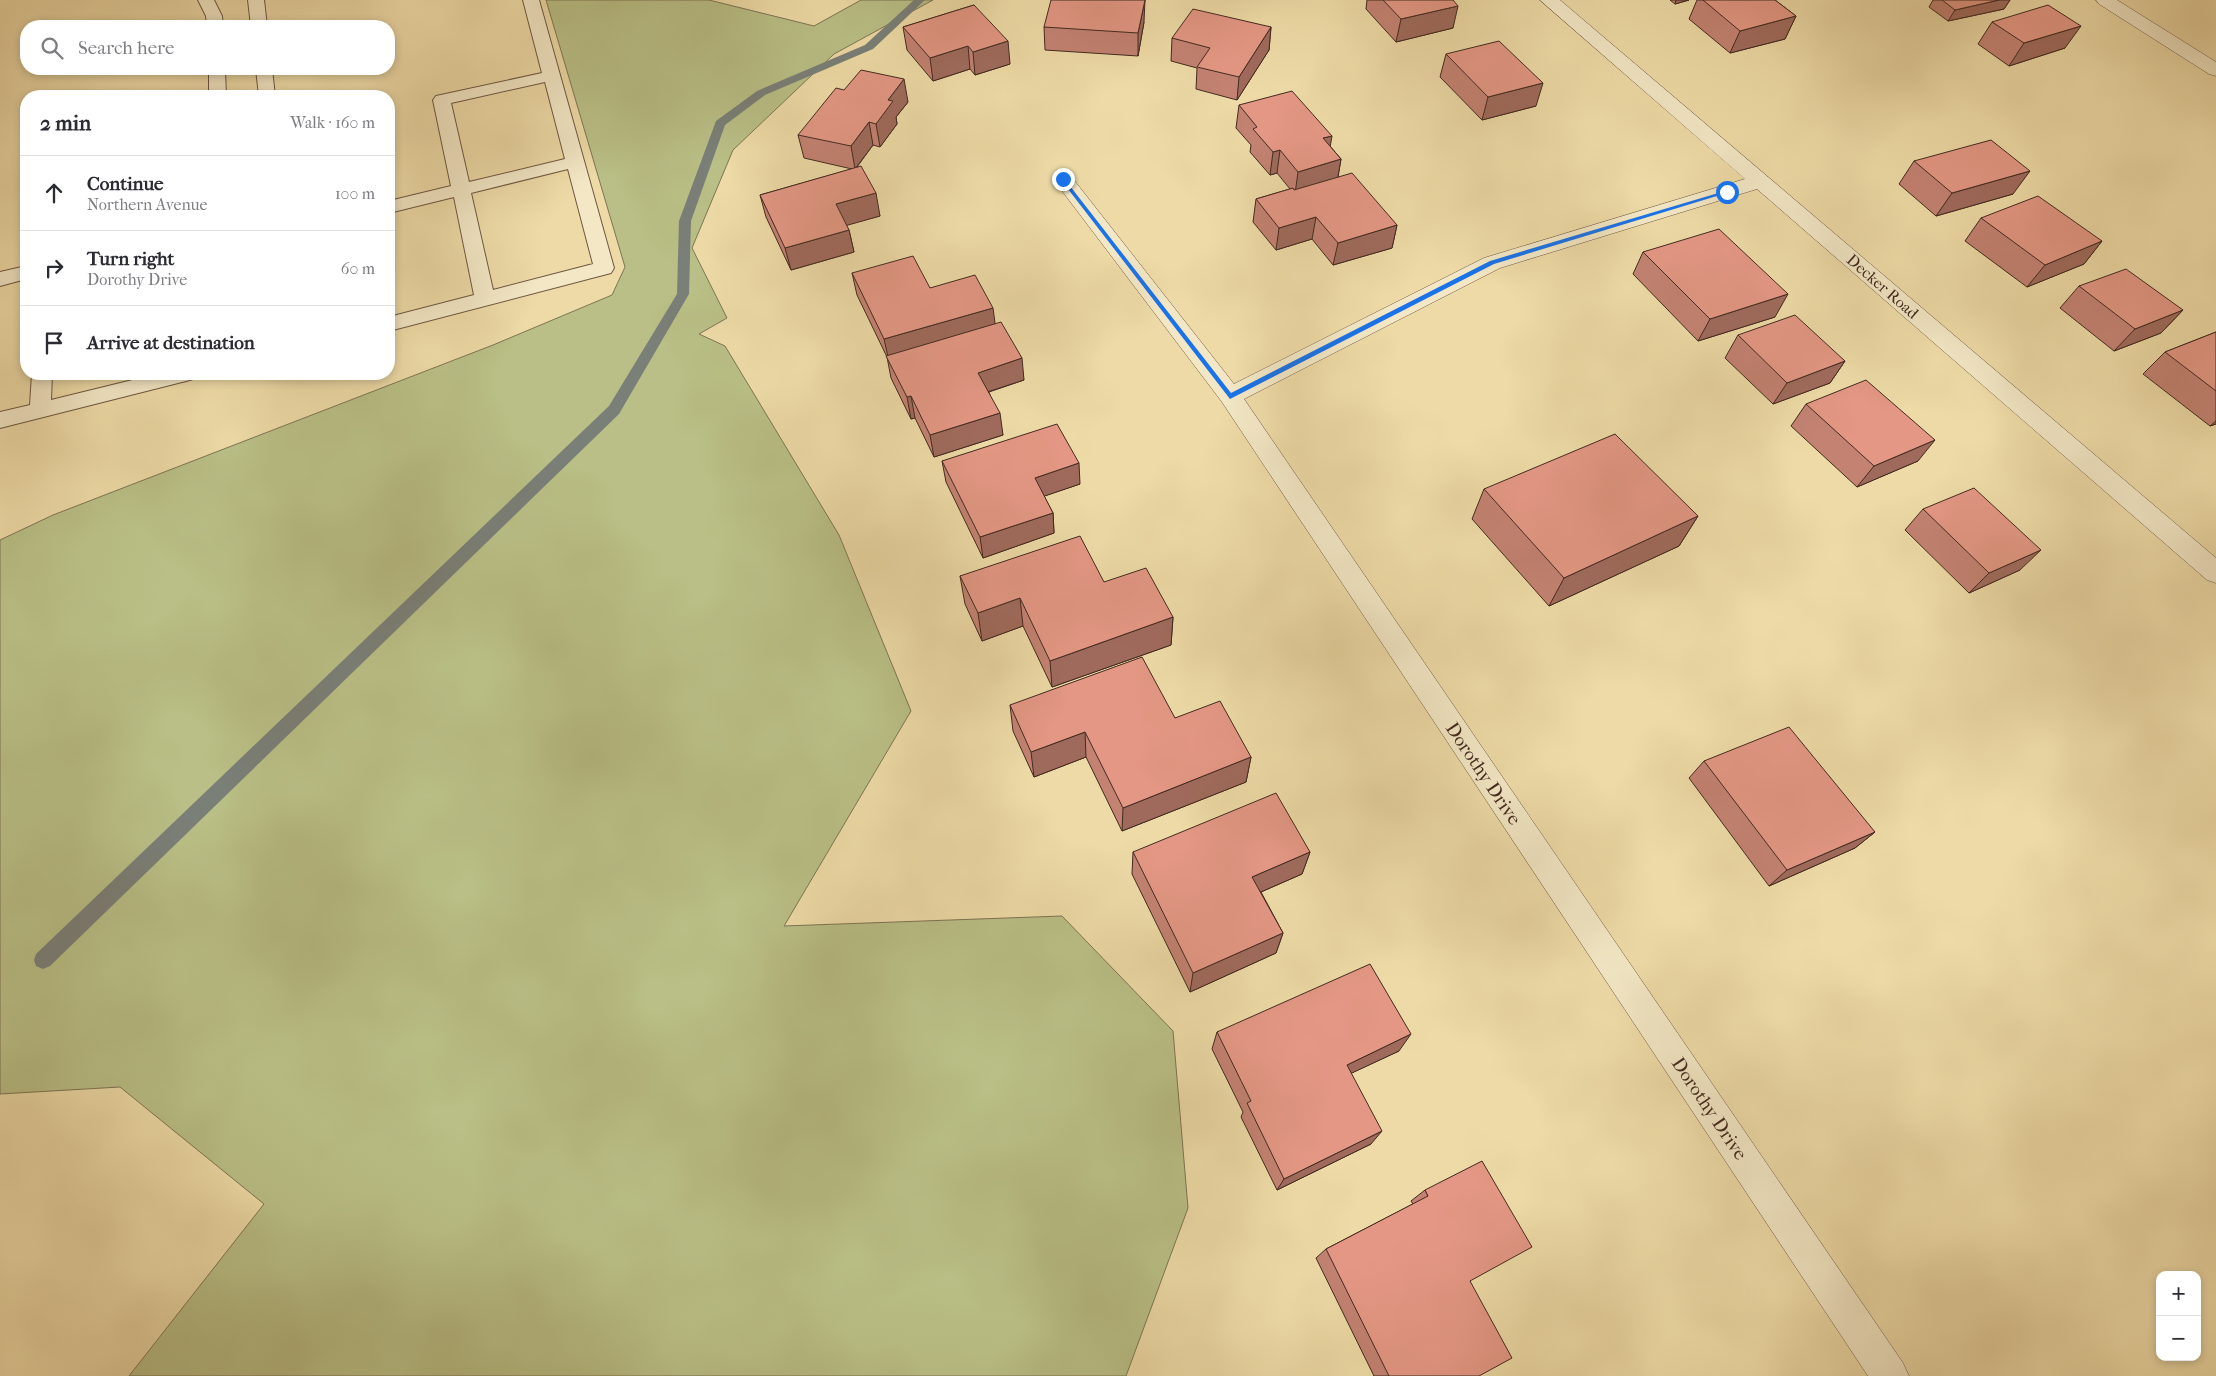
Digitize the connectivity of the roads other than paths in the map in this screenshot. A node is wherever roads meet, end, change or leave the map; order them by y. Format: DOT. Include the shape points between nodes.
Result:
graph roads {
  1 [pos="206,0"];
  2 [pos="256,0"];
  3 [pos="530,0"];
  4 [pos="1549,0"];
  5 [pos="2105,0"];
  6 [pos="214,20"];
  7 [pos="258,20"];
  8 [pos="2216,70"];
  9 [pos="217,75"];
  10 [pos="264,75"];
  11 [pos="551,76"];
  12 [pos="218,90"];
  13 [pos="266,90"];
  14 [pos="575,162"];
  15 [pos="1063,179"];
  16 [pos="1762,181"];
  17 [pos="462,190"];
  18 [pos="395,206"];
  19 [pos="20,274"];
  20 [pos="0,279"];
  21 [pos="485,299"];
  22 [pos="395,322"];
  23 [pos="42,380"];
  24 [pos="162,380"];
  25 [pos="1230,396"];
  26 [pos="40,410"];
  27 [pos="0,420"];
  28 [pos="2216,574"];
  29 [pos="1890,1376"];
  1 -- 6 [label="lane"];
  2 -- 7 [label="lane"];
  3 -- 11 [label="lane"];
  4 -- 16 [label="street, Decker Road"];
  5 -- 8 [label="street"];
  9 -- 12 [label="lane"];
  10 -- 13 [label="lane"];
  11 -- 14 [label="lane"];
  11 -- 17 [label="lane" via="442,100"];
  14 -- 17 [label="lane"];
  14 -- 21 [label="lane" via="604,268"];
  15 -- 25 [label="street, Dorothy Drive"];
  16 -- 25 [label="street" via="1492,263"];
  16 -- 28 [label="street, Decker Road"];
  17 -- 18 [label="lane"];
  17 -- 21 [label="lane"];
  19 -- 20 [label="lane"];
  21 -- 22 [label="lane"];
  23 -- 26 [label="lane"];
  24 -- 26 [label="lane"];
  25 -- 29 [label="street, Dorothy Drive"];
  26 -- 27 [label="lane"];
}
